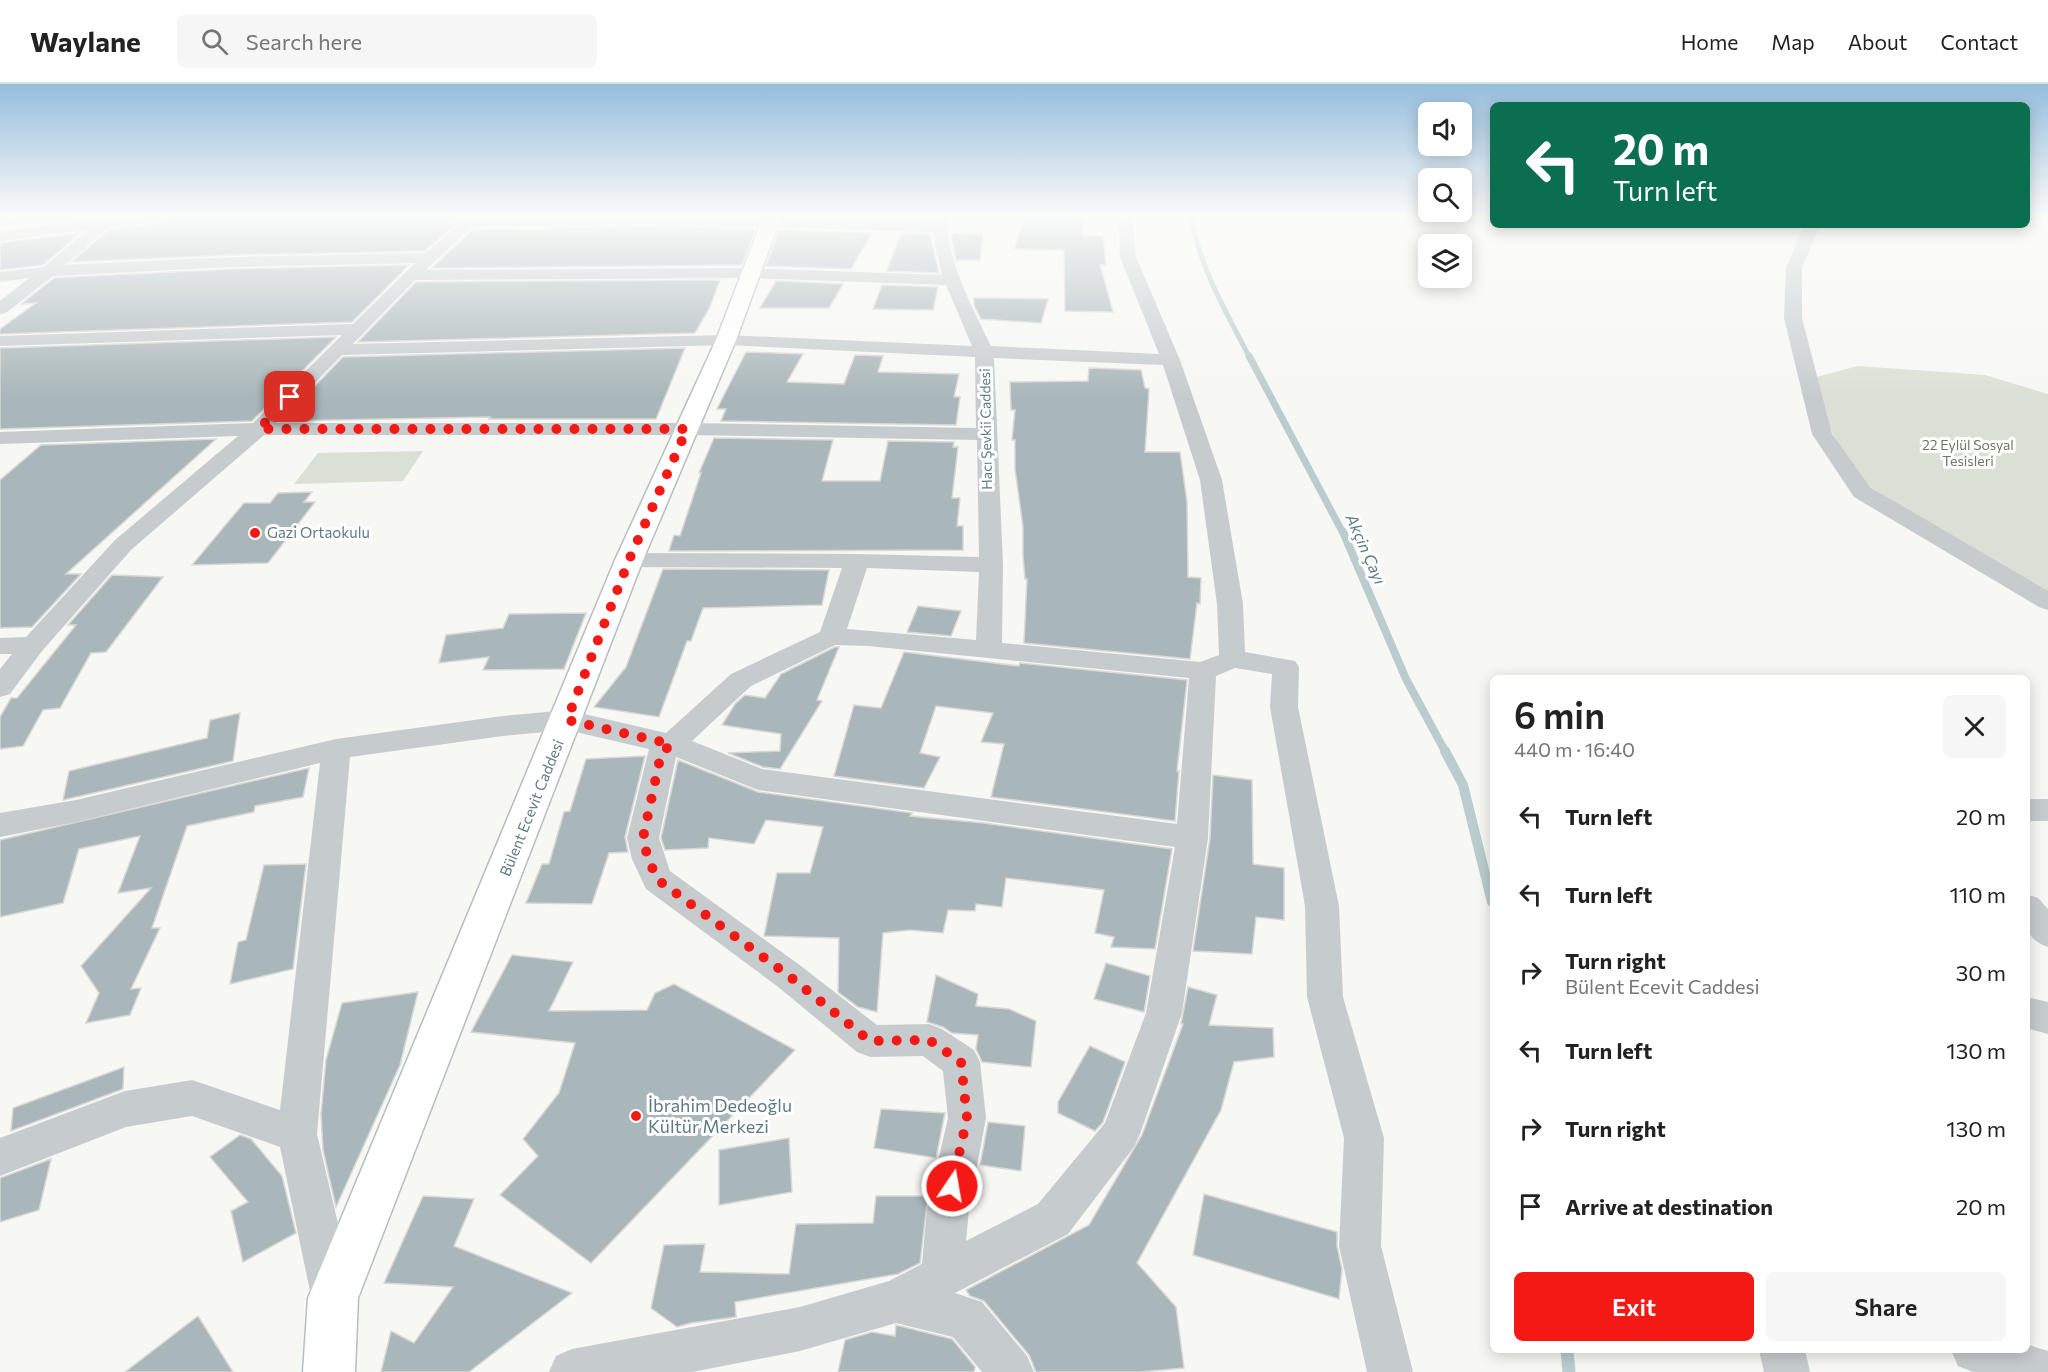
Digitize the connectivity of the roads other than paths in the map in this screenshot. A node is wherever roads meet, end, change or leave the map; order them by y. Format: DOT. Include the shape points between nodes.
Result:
graph roads {
  1 [pos="41,277"];
  2 [pos="409,277"];
  3 [pos="749,277"];
  4 [pos="869,277"];
  5 [pos="1136,277"];
  6 [pos="1794,277"];
  7 [pos="952,280"];
  8 [pos="0,309"];
  9 [pos="358,329"];
  10 [pos="726,340"];
  11 [pos="0,341"];
  12 [pos="336,350"];
  13 [pos="984,351"];
  14 [pos="1171,360"];
  15 [pos="259,429"];
  16 [pos="687,429"];
  17 [pos="986,434"];
  18 [pos="25,437"];
  19 [pos="0,438"];
  20 [pos="0,459"];
  21 [pos="629,560"];
  22 [pos="857,561"];
  23 [pos="991,565"];
  24 [pos="2048,602"];
  25 [pos="831,637"];
  26 [pos="33,645"];
  27 [pos="0,646"];
  28 [pos="989,651"];
  29 [pos="1217,665"];
  30 [pos="0,688"];
  31 [pos="567,720"];
  32 [pos="671,744"];
  33 [pos="336,749"];
  34 [pos="2030,810"];
  35 [pos="2048,810"];
  36 [pos="0,825"];
  37 [pos="1192,838"];
  38 [pos="2030,912"];
  39 [pos="2048,933"];
  40 [pos="2030,1013"];
  41 [pos="2048,1017"];
  42 [pos="297,1134"];
  43 [pos="0,1157"];
  44 [pos="942,1277"];
  45 [pos="333,1298"];
  46 [pos="896,1301"];
  47 [pos="1783,1353"];
  48 [pos="1984,1353"];
  49 [pos="329,1372"];
  50 [pos="572,1372"];
  51 [pos="1011,1372"];
  52 [pos="1390,1372"];
  53 [pos="1787,1372"];
  54 [pos="2044,1372"];
  1 -- 8 [label="street"];
  2 -- 9 [label="street"];
  3 -- 10 [label="main road, Bülent Ecevit Caddesi"];
  4 -- 7 [label="street"];
  5 -- 14 [label="street"];
  6 -- 24 [label="street" via="1793,318 1822,434 1862,492"];
  7 -- 13 [label="street, Hacı Şevkii Caddesi"];
  9 -- 11 [label="street"];
  9 -- 12 [label="street"];
  10 -- 12 [label="street"];
  10 -- 13 [label="street"];
  10 -- 16 [label="main road, Bülent Ecevit Caddesi"];
  12 -- 15 [label="street"];
  13 -- 14 [label="street"];
  13 -- 17 [label="street, Hacı Şevkii Caddesi"];
  14 -- 29 [label="street" via="1211,480 1230,604"];
  15 -- 16 [label="street"];
  15 -- 18 [label="street"];
  15 -- 26 [label="street" via="123,545"];
  16 -- 17 [label="street"];
  16 -- 21 [label="main road, Bülent Ecevit Caddesi"];
  17 -- 23 [label="street, Hacı Şevkii Caddesi"];
  18 -- 19 [label="street"];
  18 -- 20 [label="street"];
  21 -- 22 [label="street"];
  21 -- 31 [label="main road, Bülent Ecevit Caddesi"];
  22 -- 23 [label="street"];
  22 -- 25 [label="street"];
  23 -- 28 [label="street, Hacı Şevkii Caddesi"];
  25 -- 28 [label="street"];
  25 -- 32 [label="street" via="741,680"];
  26 -- 27 [label="street"];
  26 -- 30 [label="street"];
  28 -- 29 [label="street"];
  29 -- 37 [label="street"];
  29 -- 52 [label="street" via="1286,667 1284,707 1322,906 1325,997 1364,1138 1360,1246"];
  31 -- 32 [label="street"];
  31 -- 33 [label="street"];
  31 -- 45 [label="main road, Bülent Ecevit Caddesi"];
  32 -- 37 [label="street" via="758,779"];
  32 -- 44 [label="street" via="661,754 643,838 658,880 870,1041 929,1040 961,1062 967,1118 948,1209"];
  33 -- 36 [label="street"];
  33 -- 42 [label="street"];
  34 -- 35 [label="street"];
  37 -- 44 [label="street" via="1164,1013 1120,1134 1053,1219"];
  38 -- 39 [label="street"];
  40 -- 41 [label="street"];
  42 -- 43 [label="street" via="192,1098 125,1109"];
  42 -- 45 [label="street"];
  44 -- 46 [label="street"];
  45 -- 49 [label="main road, Bülent Ecevit Caddesi"];
  46 -- 50 [label="street" via="800,1329"];
  46 -- 51 [label="street" via="966,1318"];
  47 -- 53 [label="street"];
  48 -- 54 [label="street"];
}
